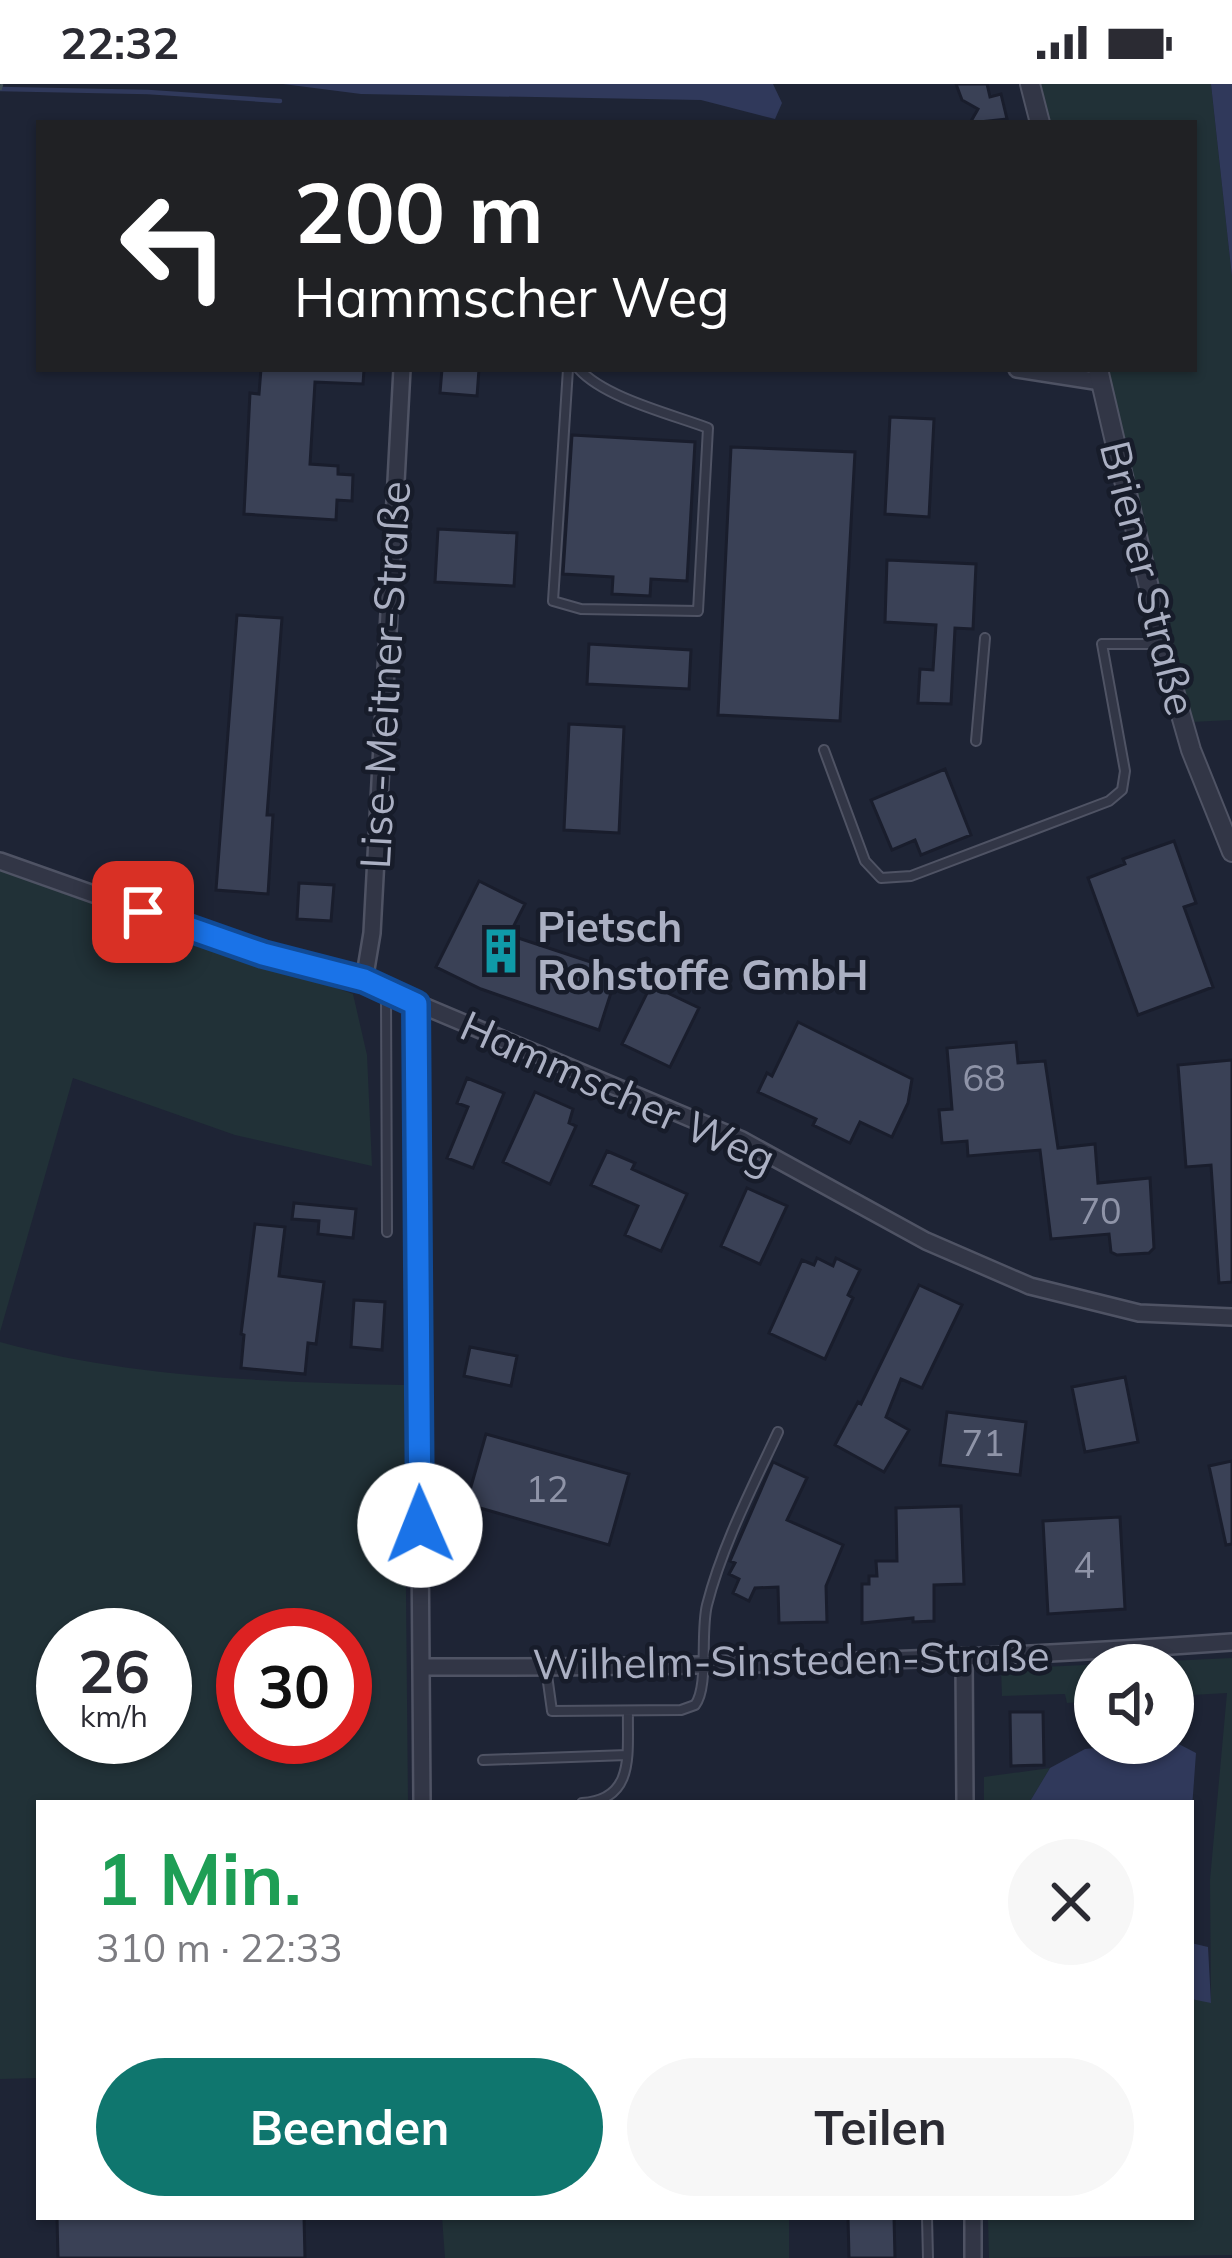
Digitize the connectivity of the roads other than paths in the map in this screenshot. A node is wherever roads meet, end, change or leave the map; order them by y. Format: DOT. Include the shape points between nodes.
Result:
graph roads {
  1 [pos="1030,84"];
  2 [pos="1039,120"];
  3 [pos="402,372"];
  4 [pos="568,372"];
  5 [pos="582,372"];
  6 [pos="1052,372"];
  7 [pos="1099,376"];
  8 [pos="985,638"];
  9 [pos="1162,644"];
  10 [pos="976,741"];
  11 [pos="824,750"];
  12 [pos="1232,852"];
  13 [pos="0,860"];
  14 [pos="364,980"];
  15 [pos="386,990"];
  16 [pos="416,1004"];
  17 [pos="387,1232"];
  18 [pos="1232,1317"];
  19 [pos="778,1432"];
  20 [pos="1232,1642"];
  21 [pos="964,1657"];
  22 [pos="702,1663"];
  23 [pos="546,1666"];
  24 [pos="421,1667"];
  25 [pos="628,1711"];
  26 [pos="627,1754"];
  27 [pos="483,1760"];
  28 [pos="422,1800"];
  29 [pos="598,1800"];
  30 [pos="965,1800"];
  31 [pos="927,2220"];
  32 [pos="973,2220"];
  33 [pos="928,2258"];
  34 [pos="974,2258"];
  1 -- 2 [label="street"];
  3 -- 14 [label="street, Lise-Meitner-Straße"];
  4 -- 5 [label="lane" via="553,601 581,609 698,611 708,428"];
  6 -- 7 [label="street"];
  7 -- 9 [label="street, Briener Straße"];
  8 -- 10 [label="lane"];
  9 -- 11 [label="lane" via="1102,644 1122,790 911,876 889,880 865,861"];
  9 -- 12 [label="street, Briener Straße" via="1191,750"];
  13 -- 14 [label="street, Hammscher Weg" via="263,954"];
  14 -- 15 [label="street, Hammscher Weg"];
  15 -- 16 [label="street, Hammscher Weg"];
  15 -- 17 [label="lane"];
  16 -- 18 [label="street, Hammscher Weg" via="742,1140 1030,1286 1139,1313"];
  16 -- 24 [label="street"];
  19 -- 22 [label="lane" via="719,1564"];
  20 -- 21 [label="street, Wilhelm-Sinsteden-Straße"];
  21 -- 22 [label="street, Wilhelm-Sinsteden-Straße"];
  21 -- 30 [label="street"];
  22 -- 23 [label="street, Wilhelm-Sinsteden-Straße"];
  22 -- 25 [label="lane" via="704,1689 695,1705"];
  23 -- 24 [label="street, Wilhelm-Sinsteden-Straße"];
  23 -- 25 [label="lane" via="553,1711"];
  24 -- 28 [label="street"];
  25 -- 26 [label="lane"];
  26 -- 27 [label="lane"];
  26 -- 29 [label="lane" via="622,1786"];
  31 -- 33 [label="lane"];
  32 -- 34 [label="street"];
}
